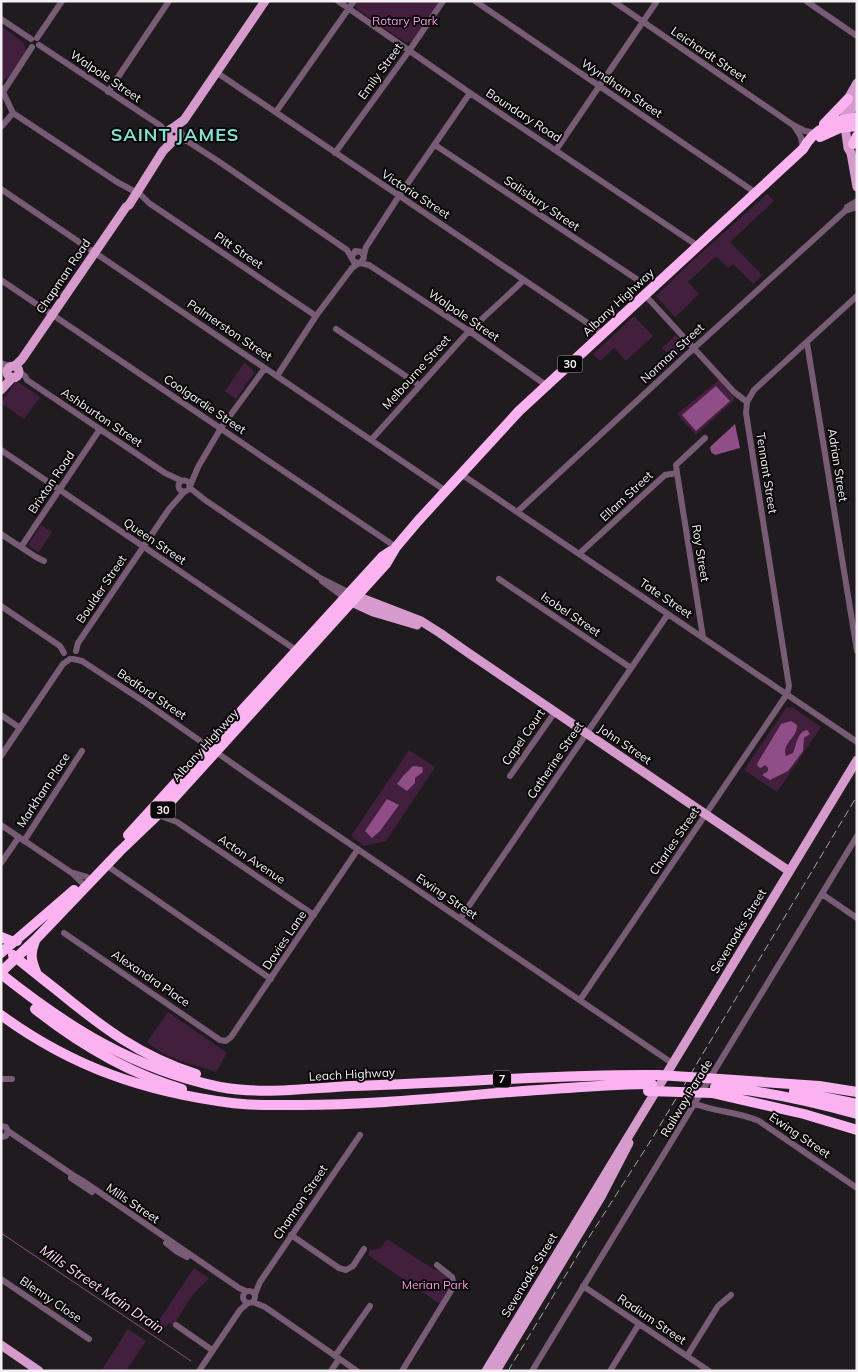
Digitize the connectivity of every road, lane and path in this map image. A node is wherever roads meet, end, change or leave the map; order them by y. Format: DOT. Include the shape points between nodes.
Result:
graph roads {
  1 [pos="62,1"];
  2 [pos="169,1"];
  3 [pos="265,1"];
  4 [pos="338,1"];
  5 [pos="354,1"];
  6 [pos="442,1"];
  7 [pos="475,1"];
  8 [pos="613,1"];
  9 [pos="657,1"];
  10 [pos="806,1"];
  11 [pos="348,8"];
  12 [pos="1,20"];
  13 [pos="642,22"];
  14 [pos="857,36"];
  15 [pos="35,42"];
  16 [pos="409,50"];
  17 [pos="216,72"];
  18 [pos="857,83"];
  19 [pos="598,85"];
  20 [pos="2,90"];
  21 [pos="108,92"];
  22 [pos="470,93"];
  23 [pos="852,96"];
  24 [pos="276,112"];
  25 [pos="13,113"];
  26 [pos="851,122"];
  27 [pos="793,125"];
  28 [pos="1,127"];
  29 [pos="818,132"];
  30 [pos="176,135"];
  31 [pos="854,144"];
  32 [pos="435,145"];
  33 [pos="803,148"];
  34 [pos="556,150"];
  35 [pos="335,153"];
  36 [pos="857,188"];
  37 [pos="1,189"];
  38 [pos="756,193"];
  39 [pos="135,194"];
  40 [pos="399,196"];
  41 [pos="857,201"];
  42 [pos="857,207"];
  43 [pos="844,211"];
  44 [pos="698,246"];
  45 [pos="95,252"];
  46 [pos="358,257"];
  47 [pos="1,280"];
  48 [pos="524,280"];
  49 [pos="638,280"];
  50 [pos="645,295"];
  51 [pos="857,296"];
  52 [pos="52,314"];
  53 [pos="316,316"];
  54 [pos="336,329"];
  55 [pos="469,331"];
  56 [pos="602,335"];
  57 [pos="806,343"];
  58 [pos="694,348"];
  59 [pos="265,368"];
  60 [pos="11,370"];
  61 [pos="277,376"];
  62 [pos="419,385"];
  63 [pos="546,385"];
  64 [pos="2,388"];
  65 [pos="747,402"];
  66 [pos="221,428"];
  67 [pos="100,429"];
  68 [pos="705,438"];
  69 [pos="371,440"];
  70 [pos="1,450"];
  71 [pos="198,467"];
  72 [pos="165,473"];
  73 [pos="677,473"];
  74 [pos="461,474"];
  75 [pos="183,481"];
  76 [pos="184,489"];
  77 [pos="59,490"];
  78 [pos="446,491"];
  79 [pos="517,512"];
  80 [pos="1,534"];
  81 [pos="396,547"];
  82 [pos="21,548"];
  83 [pos="143,548"];
  84 [pos="580,553"];
  85 [pos="44,561"];
  86 [pos="499,579"];
  87 [pos="351,598"];
  88 [pos="1,606"];
  89 [pos="668,614"];
  90 [pos="703,637"];
  91 [pos="296,650"];
  92 [pos="857,651"];
  93 [pos="69,652"];
  94 [pos="631,668"];
  95 [pos="788,694"];
  96 [pos="554,712"];
  97 [pos="1,715"];
  98 [pos="20,728"];
  99 [pos="586,734"];
  100 [pos="857,742"];
  101 [pos="213,749"];
  102 [pos="82,751"];
  103 [pos="1,756"];
  104 [pos="857,760"];
  105 [pos="510,776"];
  106 [pos="162,811"];
  107 [pos="706,814"];
  108 [pos="1,825"];
  109 [pos="857,836"];
  110 [pos="21,839"];
  111 [pos="358,849"];
  112 [pos="1,863"];
  113 [pos="105,867"];
  114 [pos="789,871"];
  115 [pos="84,880"];
  116 [pos="822,894"];
  117 [pos="314,914"];
  118 [pos="857,918"];
  119 [pos="460,919"];
  120 [pos="64,932"];
  121 [pos="1,937"];
  122 [pos="35,940"];
  123 [pos="17,941"];
  124 [pos="3,949"];
  125 [pos="17,958"];
  126 [pos="1,973"];
  127 [pos="37,974"];
  128 [pos="271,979"];
  129 [pos="1,981"];
  130 [pos="12,986"];
  131 [pos="580,1000"];
  132 [pos="3,1017"];
  133 [pos="226,1041"];
  134 [pos="672,1063"];
  135 [pos="1,1079"];
  136 [pos="12,1079"];
  137 [pos="734,1080"];
  138 [pos="715,1086"];
  139 [pos="568,1088"];
  140 [pos="646,1089"];
  141 [pos="285,1090"];
  142 [pos="857,1092"];
  143 [pos="255,1104"];
  144 [pos="696,1104"];
  145 [pos="857,1104"];
  146 [pos="327,1105"];
  147 [pos="857,1114"];
  148 [pos="640,1115"];
  149 [pos="1,1126"];
  150 [pos="857,1130"];
  151 [pos="360,1135"];
  152 [pos="4,1136"];
  153 [pos="857,1188"];
  154 [pos="291,1235"];
  155 [pos="364,1250"];
  156 [pos="437,1265"];
  157 [pos="542,1277"];
  158 [pos="552,1277"];
  159 [pos="1,1279"];
  160 [pos="583,1286"];
  161 [pos="542,1294"];
  162 [pos="731,1295"];
  163 [pos="249,1297"];
  164 [pos="370,1306"];
  165 [pos="639,1324"];
  166 [pos="176,1325"];
  167 [pos="89,1338"];
  168 [pos="1,1345"];
  169 [pos="212,1350"];
  170 [pos="688,1356"];
  171 [pos="337,1357"];
  172 [pos="39,1371"];
  173 [pos="199,1371"];
  174 [pos="331,1371"];
  175 [pos="357,1371"];
  176 [pos="402,1371"];
  177 [pos="486,1371"];
  178 [pos="496,1371"];
  179 [pos="532,1371"];
  180 [pos="610,1371"];
  181 [pos="709,1371"];
  1 -- 15 [label="street"];
  2 -- 21 [label="street"];
  3 -- 17 [label="main road, Chapman Road"];
  4 -- 11 [label="street, Boundary Road"];
  5 -- 11 [label="street"];
  6 -- 16 [label="street, Emily Street"];
  7 -- 19 [label="street, Wyndham Street"];
  8 -- 13 [label="street, Leichardt Street"];
  9 -- 13 [label="street"];
  10 -- 14 [label="street"];
  11 -- 16 [label="street, Boundary Road"];
  11 -- 24 [label="street"];
  12 -- 15 [label="street, Walpole Street"];
  13 -- 19 [label="street"];
  13 -- 27 [label="street, Leichardt Street"];
  15 -- 20 [label="street"];
  15 -- 21 [label="street, Walpole Street"];
  16 -- 22 [label="street, Boundary Road"];
  16 -- 35 [label="street, Emily Street"];
  17 -- 24 [label="street, Victoria Street"];
  17 -- 30 [label="main road, Chapman Road"];
  18 -- 23 [label="main road"];
  19 -- 34 [label="street"];
  19 -- 38 [label="street, Wyndham Street"];
  20 -- 25 [label="street"];
  21 -- 30 [label="street, Walpole Street"];
  22 -- 32 [label="street"];
  22 -- 34 [label="street, Boundary Road"];
  23 -- 26 [label="main road"];
  23 -- 29 [label="highway"];
  24 -- 35 [label="street, Victoria Street"];
  25 -- 28 [label="street"];
  25 -- 39 [label="street, Pitt Street"];
  26 -- 29 [label="highway, 30" via="838,120"];
  26 -- 31 [label="main road" via="848,148"];
  26 -- 33 [label="highway, 30"];
  27 -- 29 [label="street, Leichardt Street" via="805,131"];
  27 -- 33 [label="street" via="801,137"];
  29 -- 33 [label="highway, 30"];
  30 -- 39 [label="main road, Chapman Road"];
  30 -- 46 [label="street, Walpole Street"];
  31 -- 36 [label="main road"];
  32 -- 40 [label="street"];
  32 -- 49 [label="street, Salisbury Street"];
  33 -- 38 [label="highway, Albany Highway / 30"];
  34 -- 44 [label="street, Boundary Road"];
  35 -- 40 [label="street, Victoria Street"];
  37 -- 45 [label="street, Palmerston Street"];
  38 -- 44 [label="highway, Albany Highway / 30"];
  39 -- 45 [label="main road, Chapman Road"];
  39 -- 53 [label="street, Pitt Street"];
  40 -- 46 [label="street"];
  40 -- 48 [label="street, Victoria Street"];
  41 -- 43 [label="street, Norman Street"];
  42 -- 43 [label="street, Norman Street"];
  43 -- 58 [label="street, Norman Street"];
  44 -- 50 [label="highway, Albany Highway / 30"];
  45 -- 52 [label="main road, Chapman Road"];
  45 -- 59 [label="street, Palmerston Street"];
  46 -- 53 [label="street"];
  46 -- 55 [label="street, Walpole Street"];
  47 -- 52 [label="street, Coolgardie Street"];
  48 -- 55 [label="street, Melbourne Street"];
  48 -- 56 [label="street, Victoria Street"];
  50 -- 56 [label="highway, Albany Highway / 30"];
  50 -- 58 [label="street"];
  51 -- 57 [label="street"];
  52 -- 60 [label="main road, Chapman Road"];
  52 -- 66 [label="street, Coolgardie Street"];
  53 -- 61 [label="street"];
  54 -- 62 [label="street"];
  55 -- 62 [label="street, Melbourne Street"];
  55 -- 63 [label="street, Walpole Street"];
  56 -- 63 [label="highway, Albany Highway / 30"];
  57 -- 65 [label="street" via="754,390"];
  57 -- 92 [label="street, Adrian Street"];
  58 -- 65 [label="street"];
  58 -- 79 [label="street, Norman Street"];
  59 -- 61 [label="street, Palmerston Street"];
  59 -- 66 [label="street"];
  60 -- 64 [label="main road, Chapman Road"];
  60 -- 67 [label="street, Ashburton Street" via="25,376"];
  61 -- 69 [label="street, Palmerston Street"];
  62 -- 69 [label="street, Melbourne Street"];
  63 -- 74 [label="highway, Albany Highway / 30"];
  65 -- 95 [label="street, Tennant Street" via="746,413 790,686"];
  66 -- 71 [label="street"];
  66 -- 81 [label="street, Coolgardie Street"];
  67 -- 72 [label="street, Ashburton Street"];
  67 -- 77 [label="street, Brixton Road"];
  68 -- 73 [label="street" via="676,465"];
  69 -- 78 [label="street, Palmerston Street"];
  70 -- 77 [label="street, Queen Street"];
  71 -- 75 [label="street"];
  71 -- 76 [label="street, Boulder Street"];
  72 -- 75 [label="street, Ashburton Street"];
  72 -- 76 [label="street, Ashburton Street"];
  73 -- 84 [label="street, Ellam Street" via="665,475"];
  73 -- 90 [label="street, Roy Street"];
  74 -- 78 [label="highway, Albany Highway / 30"];
  74 -- 79 [label="street, Tate Street"];
  75 -- 76 [label="street, Ashburton Street" via="187,482"];
  76 -- 83 [label="street, Boulder Street"];
  76 -- 87 [label="street, Ashburton Street" via="320,578 324,584"];
  77 -- 82 [label="street, Brixton Road"];
  77 -- 83 [label="street, Queen Street"];
  78 -- 81 [label="highway, Albany Highway / 30"];
  79 -- 84 [label="street, Tate Street"];
  80 -- 82 [label="street"];
  81 -- 87 [label="highway, Albany Highway / 30" via="386,564"];
  82 -- 85 [label="street"];
  83 -- 91 [label="street, Queen Street"];
  83 -- 93 [label="street, Boulder Street"];
  84 -- 89 [label="street, Tate Street"];
  86 -- 94 [label="street, Isobel Street"];
  87 -- 91 [label="highway, Albany Highway / 30"];
  87 -- 96 [label="main road, John Street" via="373,612 446,638"];
  87 -- 101 [label="highway, Albany Highway / 30"];
  88 -- 93 [label="street, Bedford Street"];
  89 -- 90 [label="street, Tate Street"];
  89 -- 94 [label="street, Catherine Street"];
  90 -- 95 [label="street, Tate Street"];
  91 -- 101 [label="highway, Albany Highway / 30"];
  93 -- 98 [label="street, Boulder Street"];
  93 -- 101 [label="street, Bedford Street"];
  94 -- 99 [label="street, Catherine Street"];
  95 -- 100 [label="street, Tate Street"];
  95 -- 107 [label="street, Charles Street"];
  96 -- 99 [label="main road, John Street"];
  96 -- 105 [label="street, Capel Court"];
  97 -- 98 [label="street"];
  98 -- 103 [label="street, Boulder Street"];
  99 -- 107 [label="main road, John Street"];
  99 -- 119 [label="street, Catherine Street"];
  101 -- 106 [label="highway, Albany Highway / 30"];
  101 -- 111 [label="street, Ewing Street"];
  101 -- 115 [label="highway, Albany Highway / 30"];
  102 -- 110 [label="street, Markham Place"];
  104 -- 114 [label="main road, Sevenoaks Street"];
  106 -- 113 [label="highway, Albany Highway / 30"];
  106 -- 117 [label="street, Acton Avenue"];
  107 -- 114 [label="main road, John Street"];
  107 -- 131 [label="street, Charles Street"];
  108 -- 110 [label="street"];
  109 -- 116 [label="street, Railway Parade"];
  110 -- 112 [label="street, Markham Place"];
  110 -- 115 [label="street"];
  111 -- 117 [label="street, Davies Lane"];
  111 -- 119 [label="street, Ewing Street"];
  113 -- 122 [label="highway, Albany Highway / 30"];
  113 -- 128 [label="street"];
  114 -- 134 [label="main road, Sevenoaks Street"];
  115 -- 123 [label="highway, Albany Highway / 30"];
  116 -- 118 [label="street"];
  116 -- 144 [label="street, Railway Parade"];
  117 -- 128 [label="street, Davies Lane"];
  119 -- 131 [label="street, Ewing Street"];
  120 -- 133 [label="street, Alexandra Place" via="220,1040"];
  121 -- 123 [label="highway"];
  122 -- 125 [label="highway, Albany Highway / 30"];
  122 -- 127 [label="highway" via="31,960"];
  123 -- 124 [label="highway, Albany Highway / 30"];
  124 -- 125 [label="highway"];
  125 -- 126 [label="highway, Albany Highway / 30"];
  125 -- 127 [label="highway"];
  126 -- 130 [label="highway, Leach Highway / 7"];
  127 -- 141 [label="highway" via="109,1031 174,1067 214,1080"];
  128 -- 133 [label="street, Davies Lane"];
  129 -- 130 [label="highway, Leach Highway / 7"];
  130 -- 141 [label="highway, Leach Highway / 7" via="77,1030 153,1067 237,1090"];
  130 -- 143 [label="highway, 7" via="48,1019 112,1060 180,1088"];
  131 -- 134 [label="street, Ewing Street"];
  132 -- 143 [label="highway" via="66,1056 131,1083 232,1103"];
  134 -- 148 [label="main road, Sevenoaks Street"];
  135 -- 136 [label="street"];
  137 -- 138 [label="highway, Leach Highway / 7"];
  137 -- 142 [label="highway, 7"];
  137 -- 145 [label="highway, 7"];
  138 -- 140 [label="highway, 7"];
  138 -- 141 [label="highway, Leach Highway / 7, bridge" via="658,1075 623,1074"];
  138 -- 147 [label="highway, 7" via="780,1095"];
  138 -- 150 [label="highway"];
  139 -- 140 [label="highway, 7"];
  139 -- 140 [label="highway"];
  139 -- 146 [label="highway, 7"];
  140 -- 146 [label="highway"];
  143 -- 146 [label="highway, 7"];
  144 -- 153 [label="street, Ewing Street" via="759,1121"];
  144 -- 160 [label="street, Railway Parade"];
  148 -- 157 [label="main road, Sevenoaks Street"];
  148 -- 158 [label="main road, Sevenoaks Street" via="614,1174"];
  149 -- 152 [label="street, Mills Street" via="6,1127"];
  151 -- 154 [label="street, Channon Street"];
  152 -- 163 [label="street, Mills Street" via="83,1181"];
  154 -- 155 [label="street" via="346,1270 353,1266"];
  154 -- 163 [label="street, Channon Street"];
  156 -- 176 [label="street" via="452,1277 454,1286"];
  157 -- 158 [label="street"];
  157 -- 161 [label="street"];
  157 -- 177 [label="main road, Sevenoaks Street"];
  158 -- 161 [label="main road, Sevenoaks Street"];
  159 -- 167 [label="street, Blenny Close"];
  160 -- 165 [label="street, Radium Street"];
  160 -- 179 [label="street, Railway Parade"];
  161 -- 178 [label="main road, Sevenoaks Street"];
  162 -- 170 [label="street" via="718,1306"];
  163 -- 169 [label="street, Channon Street"];
  163 -- 171 [label="street, Mills Street"];
  164 -- 171 [label="street"];
  165 -- 170 [label="street, Radium Street"];
  165 -- 180 [label="street"];
  166 -- 169 [label="street"];
  168 -- 172 [label="main road"];
  169 -- 173 [label="street, Channon Street"];
  170 -- 181 [label="street, Radium Street"];
  171 -- 174 [label="street"];
  171 -- 175 [label="street, Mills Street"];
}
